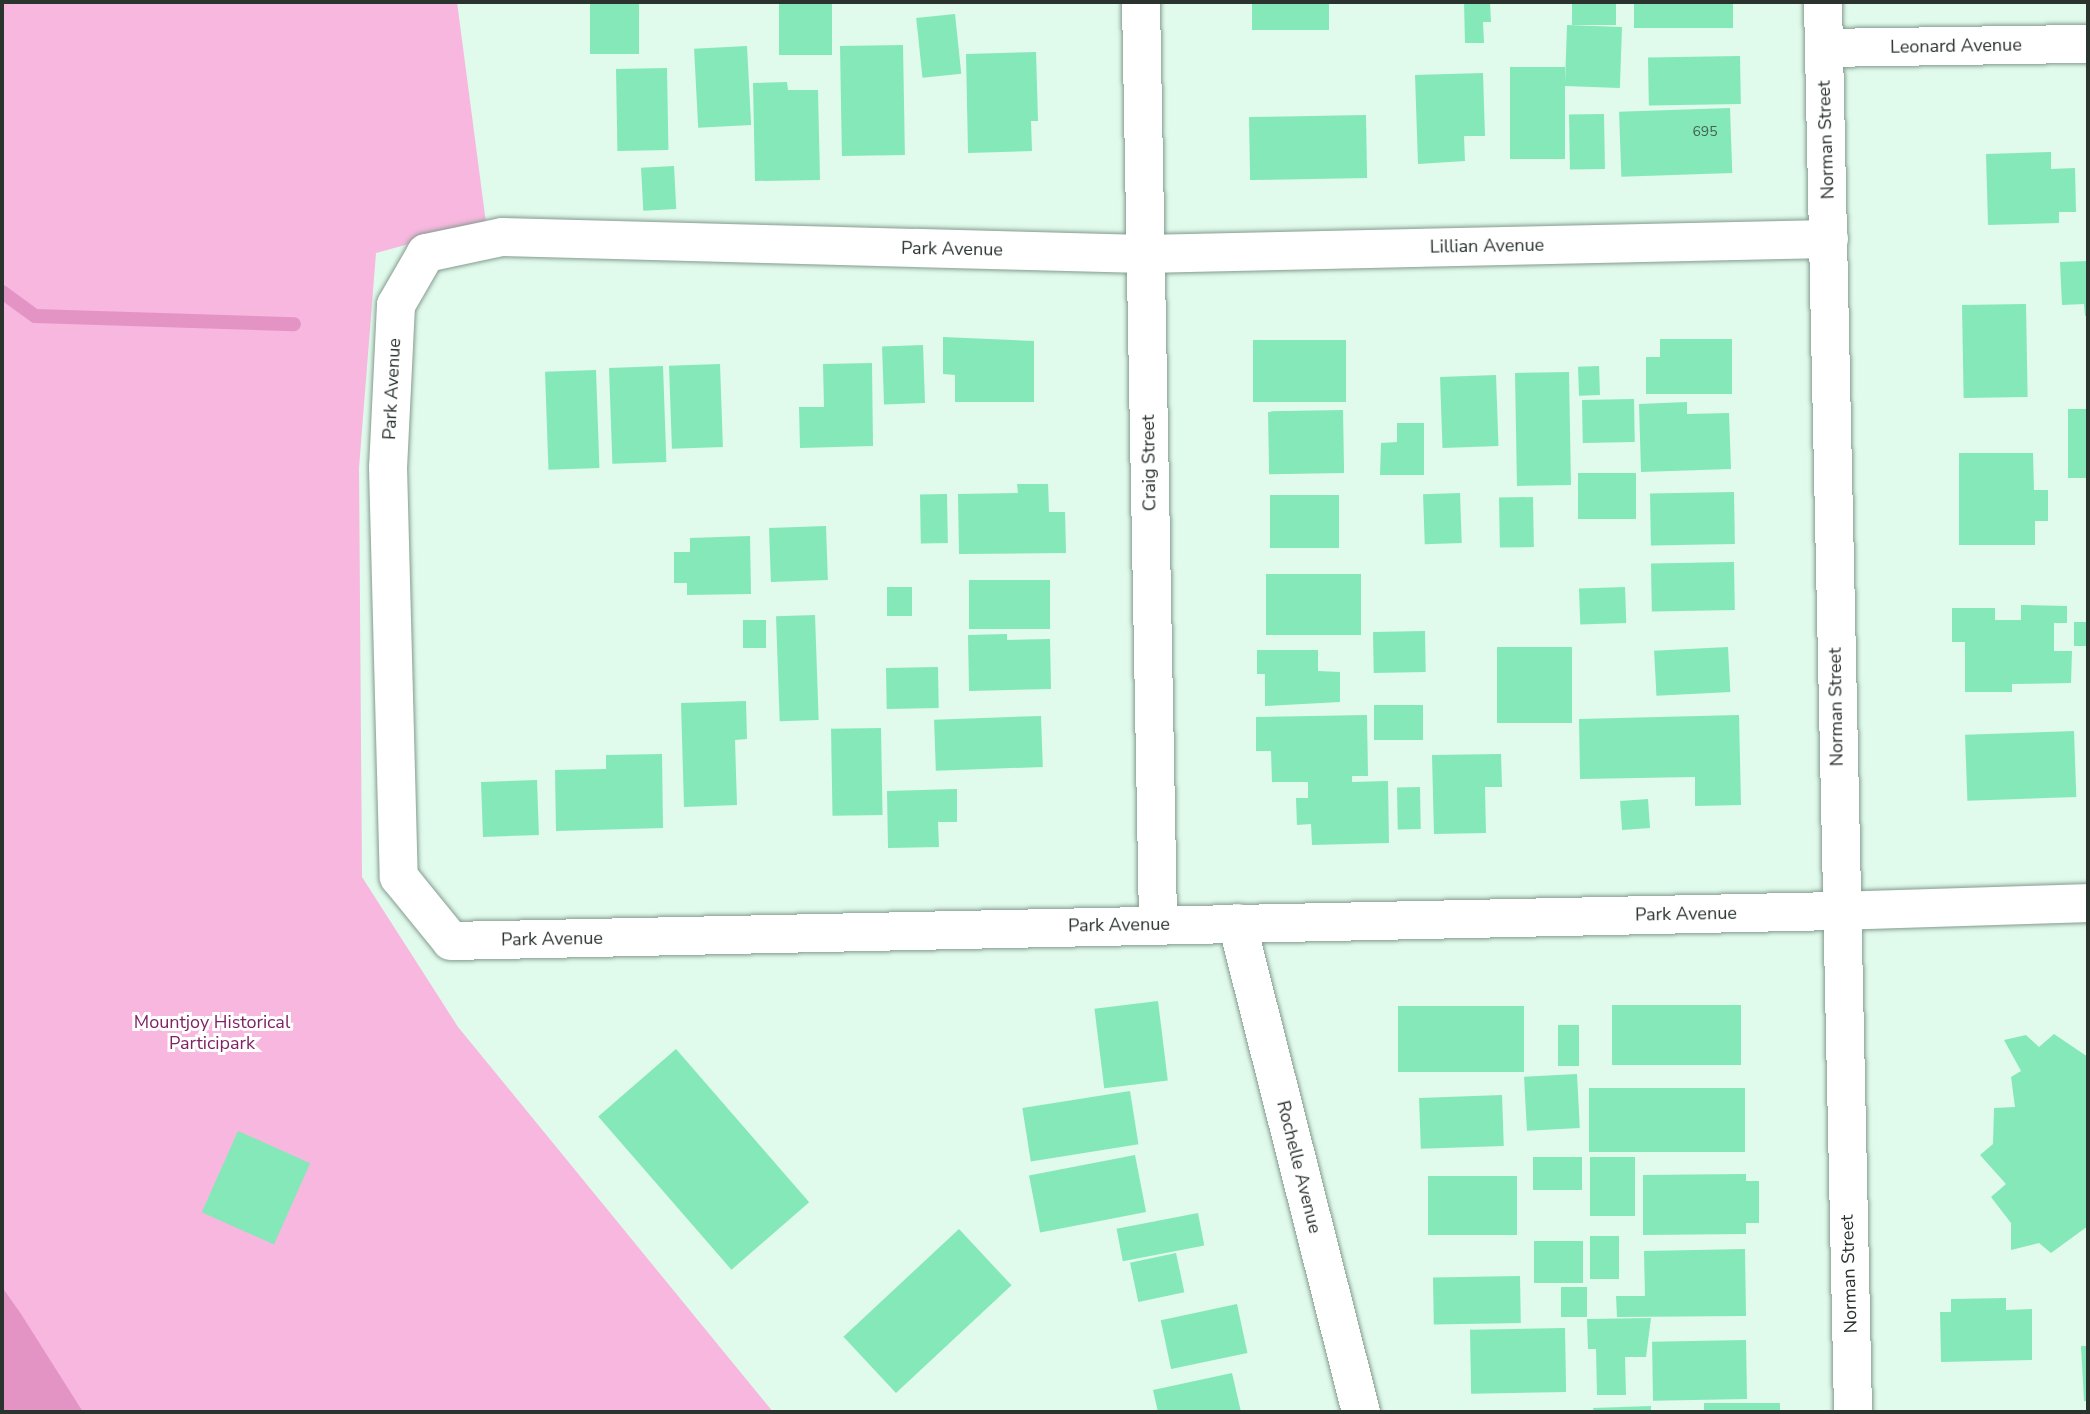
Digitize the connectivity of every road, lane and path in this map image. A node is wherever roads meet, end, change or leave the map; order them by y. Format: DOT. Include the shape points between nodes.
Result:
graph roads {
  1 [pos="1140,2"];
  2 [pos="1823,2"];
  3 [pos="2088,44"];
  4 [pos="1824,48"];
  5 [pos="1829,239"];
  6 [pos="1144,254"];
  7 [pos="2088,903"];
  8 [pos="1839,911"];
  9 [pos="1237,923"];
  10 [pos="1158,924"];
  11 [pos="1361,1412"];
  12 [pos="1853,1412"];
  1 -- 6 [label="street, Craig Street"];
  2 -- 4 [label="street, Norman Street"];
  3 -- 4 [label="street, Leonard Avenue"];
  4 -- 5 [label="street, Norman Street"];
  5 -- 6 [label="street, Lillian Avenue"];
  5 -- 8 [label="street, Norman Street"];
  6 -- 10 [label="street, Craig Street"];
  6 -- 10 [label="street, Park Avenue" via="502,237 426,253 396,305 388,467 399,877 451,942"];
  7 -- 8 [label="street, Park Avenue"];
  8 -- 9 [label="street, Park Avenue"];
  8 -- 12 [label="street, Norman Street"];
  9 -- 10 [label="street, Park Avenue"];
  9 -- 11 [label="street, Rochelle Avenue"];
}
